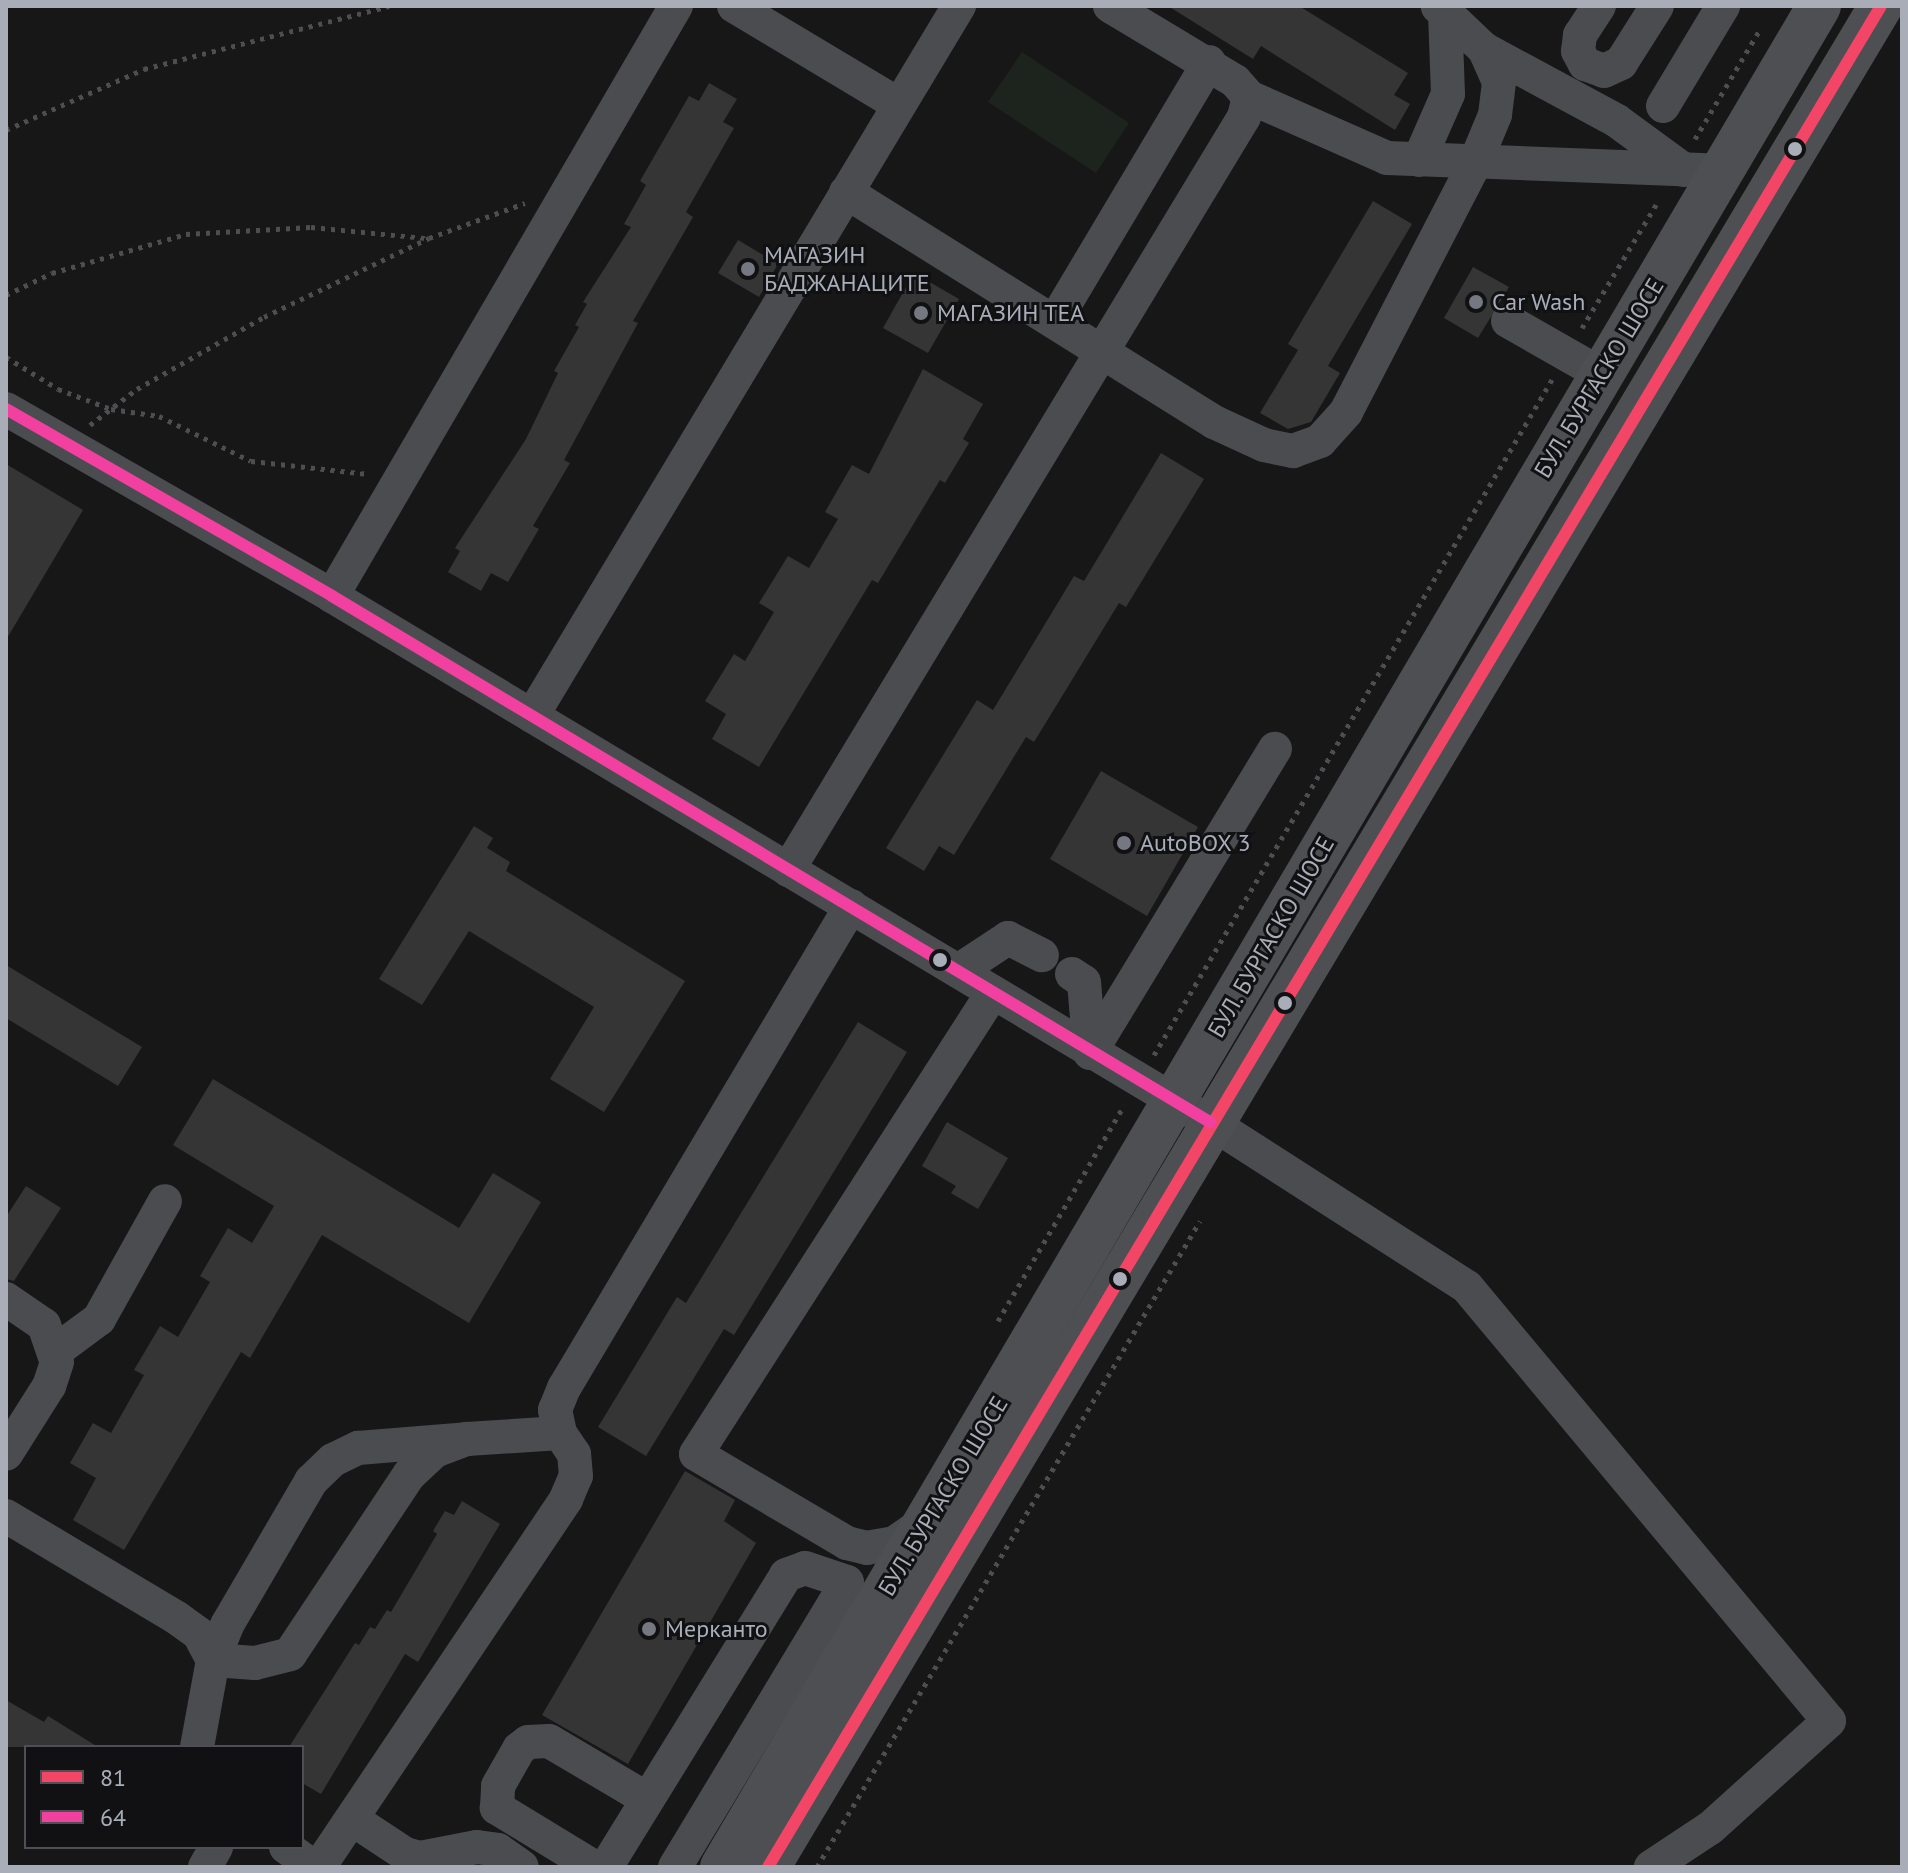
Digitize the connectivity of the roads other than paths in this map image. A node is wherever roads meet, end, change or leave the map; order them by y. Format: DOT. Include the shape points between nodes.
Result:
graph roads {
  1 [pos="676,6"];
  2 [pos="734,6"];
  3 [pos="959,6"];
  4 [pos="1110,6"];
  5 [pos="1599,6"];
  6 [pos="1657,6"];
  7 [pos="1723,6"];
  8 [pos="1819,6"];
  9 [pos="1881,6"];
  10 [pos="1441,9"];
  11 [pos="1484,49"];
  12 [pos="1209,62"];
  13 [pos="1249,97"];
  14 [pos="896,103"];
  15 [pos="1663,106"];
  16 [pos="1419,160"];
  17 [pos="1475,163"];
  18 [pos="1690,169"];
  19 [pos="846,192"];
  20 [pos="1056,319"];
  21 [pos="1508,321"];
  22 [pos="1102,348"];
  23 [pos="1584,364"];
  24 [pos="6,409"];
  25 [pos="332,596"];
  26 [pos="532,716"];
  27 [pos="1275,749"];
  28 [pos="788,870"];
  29 [pos="851,906"];
  30 [pos="1042,955"];
  31 [pos="958,971"];
  32 [pos="1072,974"];
  33 [pos="993,992"];
  34 [pos="1090,1053"];
  35 [pos="1174,1101"];
  36 [pos="165,1201"];
  37 [pos="6,1299"];
  38 [pos="57,1350"];
  39 [pos="560,1433"];
  40 [pos="467,1439"];
  41 [pos="6,1454"];
  42 [pos="933,1514"];
  43 [pos="6,1516"];
  44 [pos="213,1660"];
  45 [pos="197,1745"];
  46 [pos="647,1799"];
  47 [pos="352,1819"];
  48 [pos="215,1849"];
  49 [pos="289,1849"];
  50 [pos="408,1860"];
  51 [pos="205,1867"];
  52 [pos="317,1867"];
  53 [pos="522,1867"];
  54 [pos="594,1867"];
  55 [pos="606,1867"];
  56 [pos="675,1867"];
  57 [pos="722,1867"];
  58 [pos="768,1867"];
  59 [pos="1651,1867"];
  1 -- 25 [label="street"];
  2 -- 14 [label="street"];
  3 -- 14 [label="street"];
  4 -- 12 [label="street"];
  5 -- 6 [label="street" via="1580,35 1578,51 1585,64 1604,71 1621,63"];
  7 -- 15 [label="street"];
  8 -- 18 [label="main road, БУЛ. БУРГАСКО ШОСЕ"];
  9 -- 35 [label="main road, БУЛ. БУРГАСКО ШОСЕ"];
  10 -- 11 [label="street"];
  10 -- 16 [label="street" via="1448,94"];
  11 -- 17 [label="street" via="1499,82 1495,115"];
  11 -- 18 [label="street" via="1617,121"];
  12 -- 13 [label="street"];
  12 -- 20 [label="street"];
  13 -- 16 [label="street" via="1387,158"];
  13 -- 22 [label="street" via="1244,117"];
  14 -- 19 [label="street"];
  16 -- 17 [label="street"];
  17 -- 18 [label="street"];
  17 -- 22 [label="street" via="1346,412 1320,441 1293,451 1264,445 1214,422"];
  18 -- 23 [label="main road, БУЛ. БУРГАСКО ШОСЕ"];
  19 -- 20 [label="street"];
  19 -- 26 [label="street"];
  20 -- 22 [label="street"];
  21 -- 23 [label="street"];
  22 -- 28 [label="street"];
  23 -- 35 [label="main road, БУЛ. БУРГАСКО ШОСЕ"];
  24 -- 25 [label="street"];
  25 -- 26 [label="street"];
  26 -- 28 [label="street"];
  27 -- 34 [label="street"];
  28 -- 29 [label="street"];
  29 -- 31 [label="street"];
  29 -- 39 [label="street" via="564,1388 555,1410"];
  30 -- 31 [label="street" via="1008,938"];
  31 -- 33 [label="street"];
  32 -- 34 [label="street" via="1084,982"];
  33 -- 34 [label="street"];
  33 -- 42 [label="street" via="696,1454 857,1546 895,1543"];
  34 -- 35 [label="street"];
  35 -- 42 [label="main road, БУЛ. БУРГАСКО ШОСЕ"];
  35 -- 58 [label="main road, БУЛ. БУРГАСКО ШОСЕ"];
  35 -- 59 [label="street" via="1467,1287 1829,1721 1710,1828"];
  36 -- 38 [label="street" via="99,1319"];
  37 -- 38 [label="street" via="44,1325"];
  38 -- 41 [label="street" via="55,1375"];
  39 -- 40 [label="street"];
  39 -- 47 [label="street" via="574,1454 576,1476 566,1499"];
  40 -- 44 [label="street" via="435,1451 409,1475 290,1654 255,1663"];
  40 -- 44 [label="street" via="385,1442 333,1460 311,1481 227,1625"];
  42 -- 57 [label="main road, БУЛ. БУРГАСКО ШОСЕ"];
  43 -- 44 [label="street" via="177,1618 199,1634"];
  44 -- 45 [label="street"];
  46 -- 54 [label="street" via="549,1741 528,1742 519,1749 498,1786 497,1808"];
  46 -- 55 [label="street"];
  46 -- 56 [label="street" via="786,1575 805,1568 847,1582"];
  47 -- 50 [label="street"];
  47 -- 52 [label="street"];
  48 -- 51 [label="street"];
  49 -- 52 [label="street"];
  50 -- 53 [label="street" via="477,1847 498,1850"];
}
